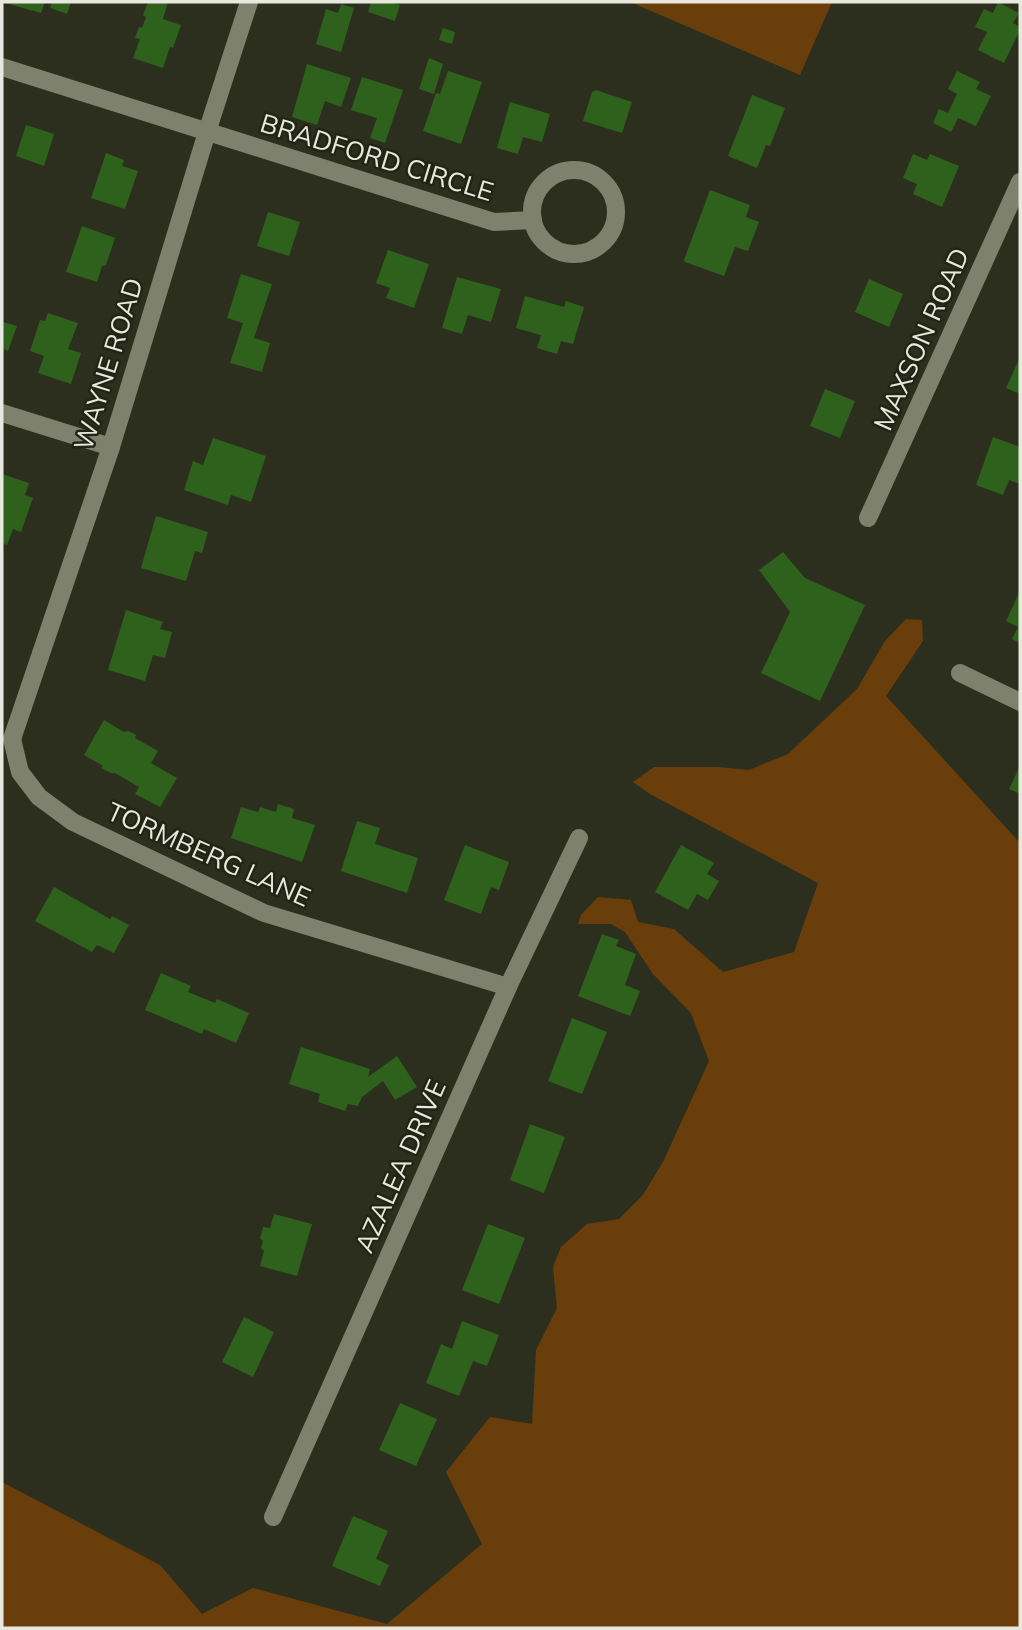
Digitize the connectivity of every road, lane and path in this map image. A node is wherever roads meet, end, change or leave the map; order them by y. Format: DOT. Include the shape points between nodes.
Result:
graph roads {
  1 [pos="249,2"];
  2 [pos="2,67"];
  3 [pos="207,132"];
  4 [pos="1020,182"];
  5 [pos="533,220"];
  6 [pos="2,413"];
  7 [pos="111,447"];
  8 [pos="868,518"];
  9 [pos="960,673"];
  10 [pos="1020,702"];
  11 [pos="7,737"];
  12 [pos="579,838"];
  13 [pos="508,987"];
  14 [pos="273,1517"];
  1 -- 3 [label="street, WAYNE ROAD"];
  2 -- 3 [label="street, BRADFORD CIRCLE"];
  3 -- 5 [label="street, BRADFORD CIRCLE" via="494,222"];
  3 -- 7 [label="street, WAYNE ROAD"];
  4 -- 8 [label="street, MAXSON ROAD"];
  5 -- 5 [label="street" via="548,244 574,254 601,244 610,233 616,206 604,182 593,174 567,170 554,175 536,194"];
  6 -- 7 [label="street"];
  7 -- 11 [label="street, WAYNE ROAD"];
  9 -- 10 [label="street"];
  11 -- 13 [label="street, TORMBERG LANE" via="20,772 39,797 83,828 264,913"];
  12 -- 13 [label="street, AZALEA DRIVE"];
  13 -- 14 [label="street, AZALEA DRIVE"];
}
